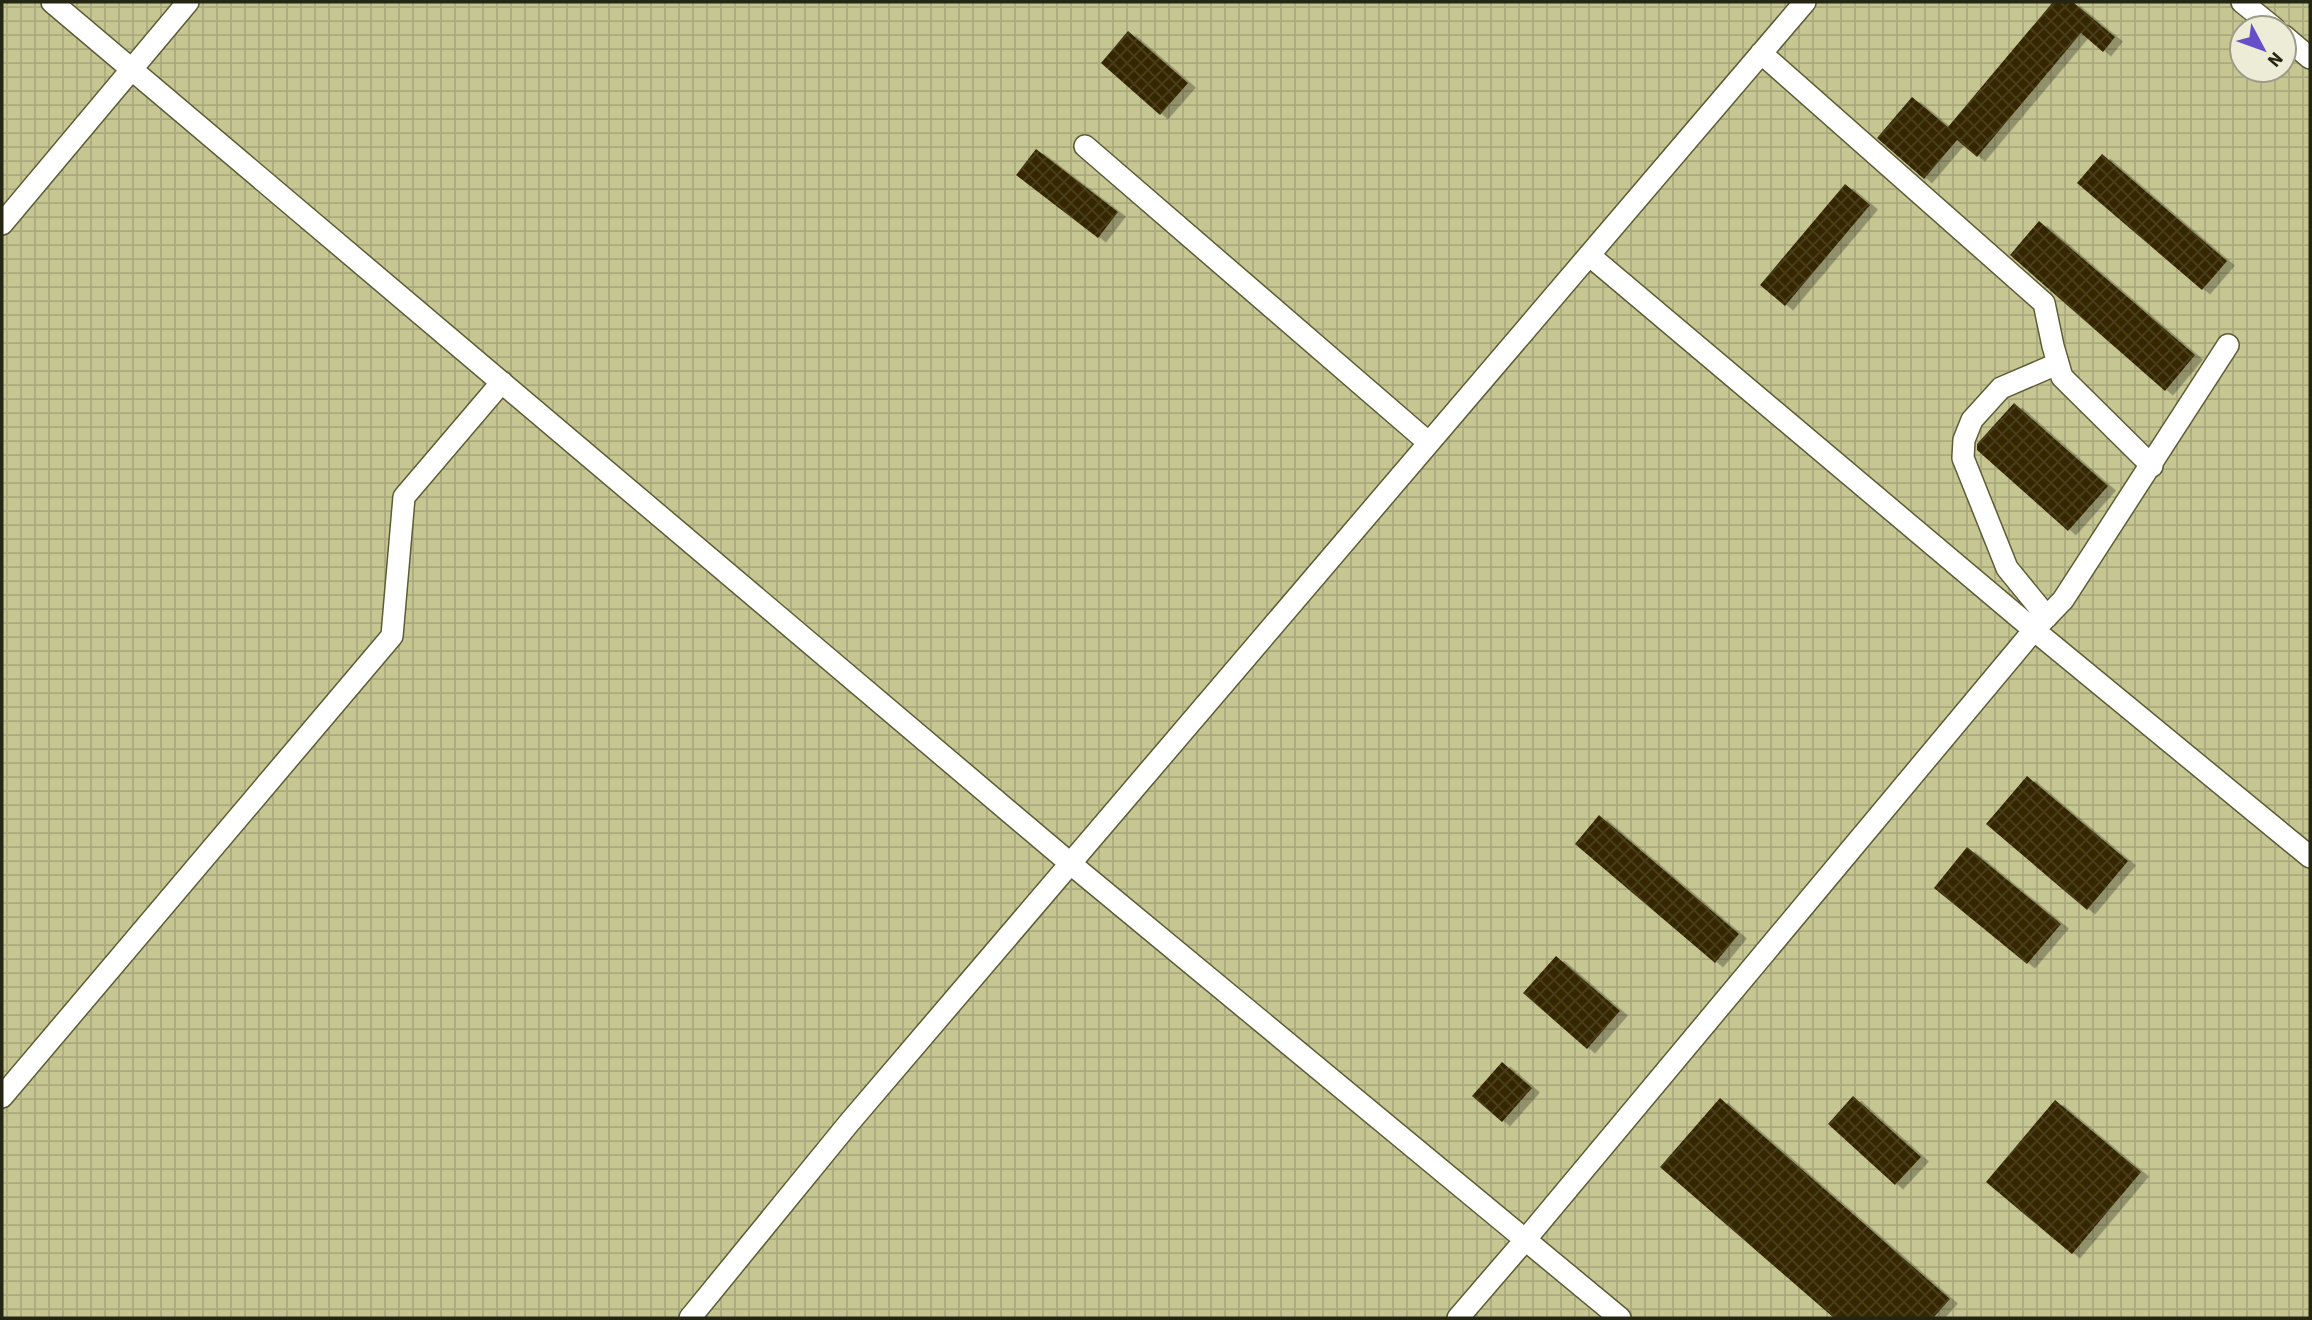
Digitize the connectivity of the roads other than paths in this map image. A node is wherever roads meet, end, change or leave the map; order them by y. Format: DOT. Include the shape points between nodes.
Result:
graph roads {
  1 [pos="52,2"];
  2 [pos="188,2"];
  3 [pos="1805,2"];
  4 [pos="2242,2"];
  5 [pos="2257,14"];
  6 [pos="1761,53"];
  7 [pos="132,68"];
  8 [pos="1085,146"];
  9 [pos="2,224"];
  10 [pos="1589,256"];
  11 [pos="2228,345"];
  12 [pos="2057,364"];
  13 [pos="502,382"];
  14 [pos="1429,443"];
  15 [pos="2151,466"];
  16 [pos="2041,624"];
  17 [pos="2310,857"];
  18 [pos="1071,864"];
  19 [pos="2,1097"];
  20 [pos="1526,1239"];
  21 [pos="690,1318"];
  22 [pos="1458,1318"];
  23 [pos="1620,1318"];
  1 -- 7 [label="lane"];
  2 -- 7 [label="lane"];
  3 -- 6 [label="lane"];
  4 -- 5 [label="lane"];
  6 -- 10 [label="lane"];
  6 -- 12 [label="lane" via="2044,303"];
  7 -- 9 [label="lane"];
  7 -- 13 [label="lane"];
  8 -- 14 [label="lane"];
  10 -- 14 [label="lane"];
  10 -- 16 [label="lane"];
  11 -- 15 [label="lane"];
  12 -- 15 [label="lane" via="2062,377"];
  12 -- 16 [label="lane" via="2000,387 1972,420 1964,440 1963,458 2007,568"];
  13 -- 18 [label="lane"];
  13 -- 19 [label="lane" via="404,497 392,636"];
  14 -- 18 [label="lane"];
  15 -- 16 [label="lane" via="2063,600"];
  16 -- 17 [label="lane"];
  16 -- 20 [label="lane"];
  18 -- 20 [label="lane"];
  18 -- 21 [label="lane"];
  20 -- 22 [label="lane"];
  20 -- 23 [label="lane"];
}
